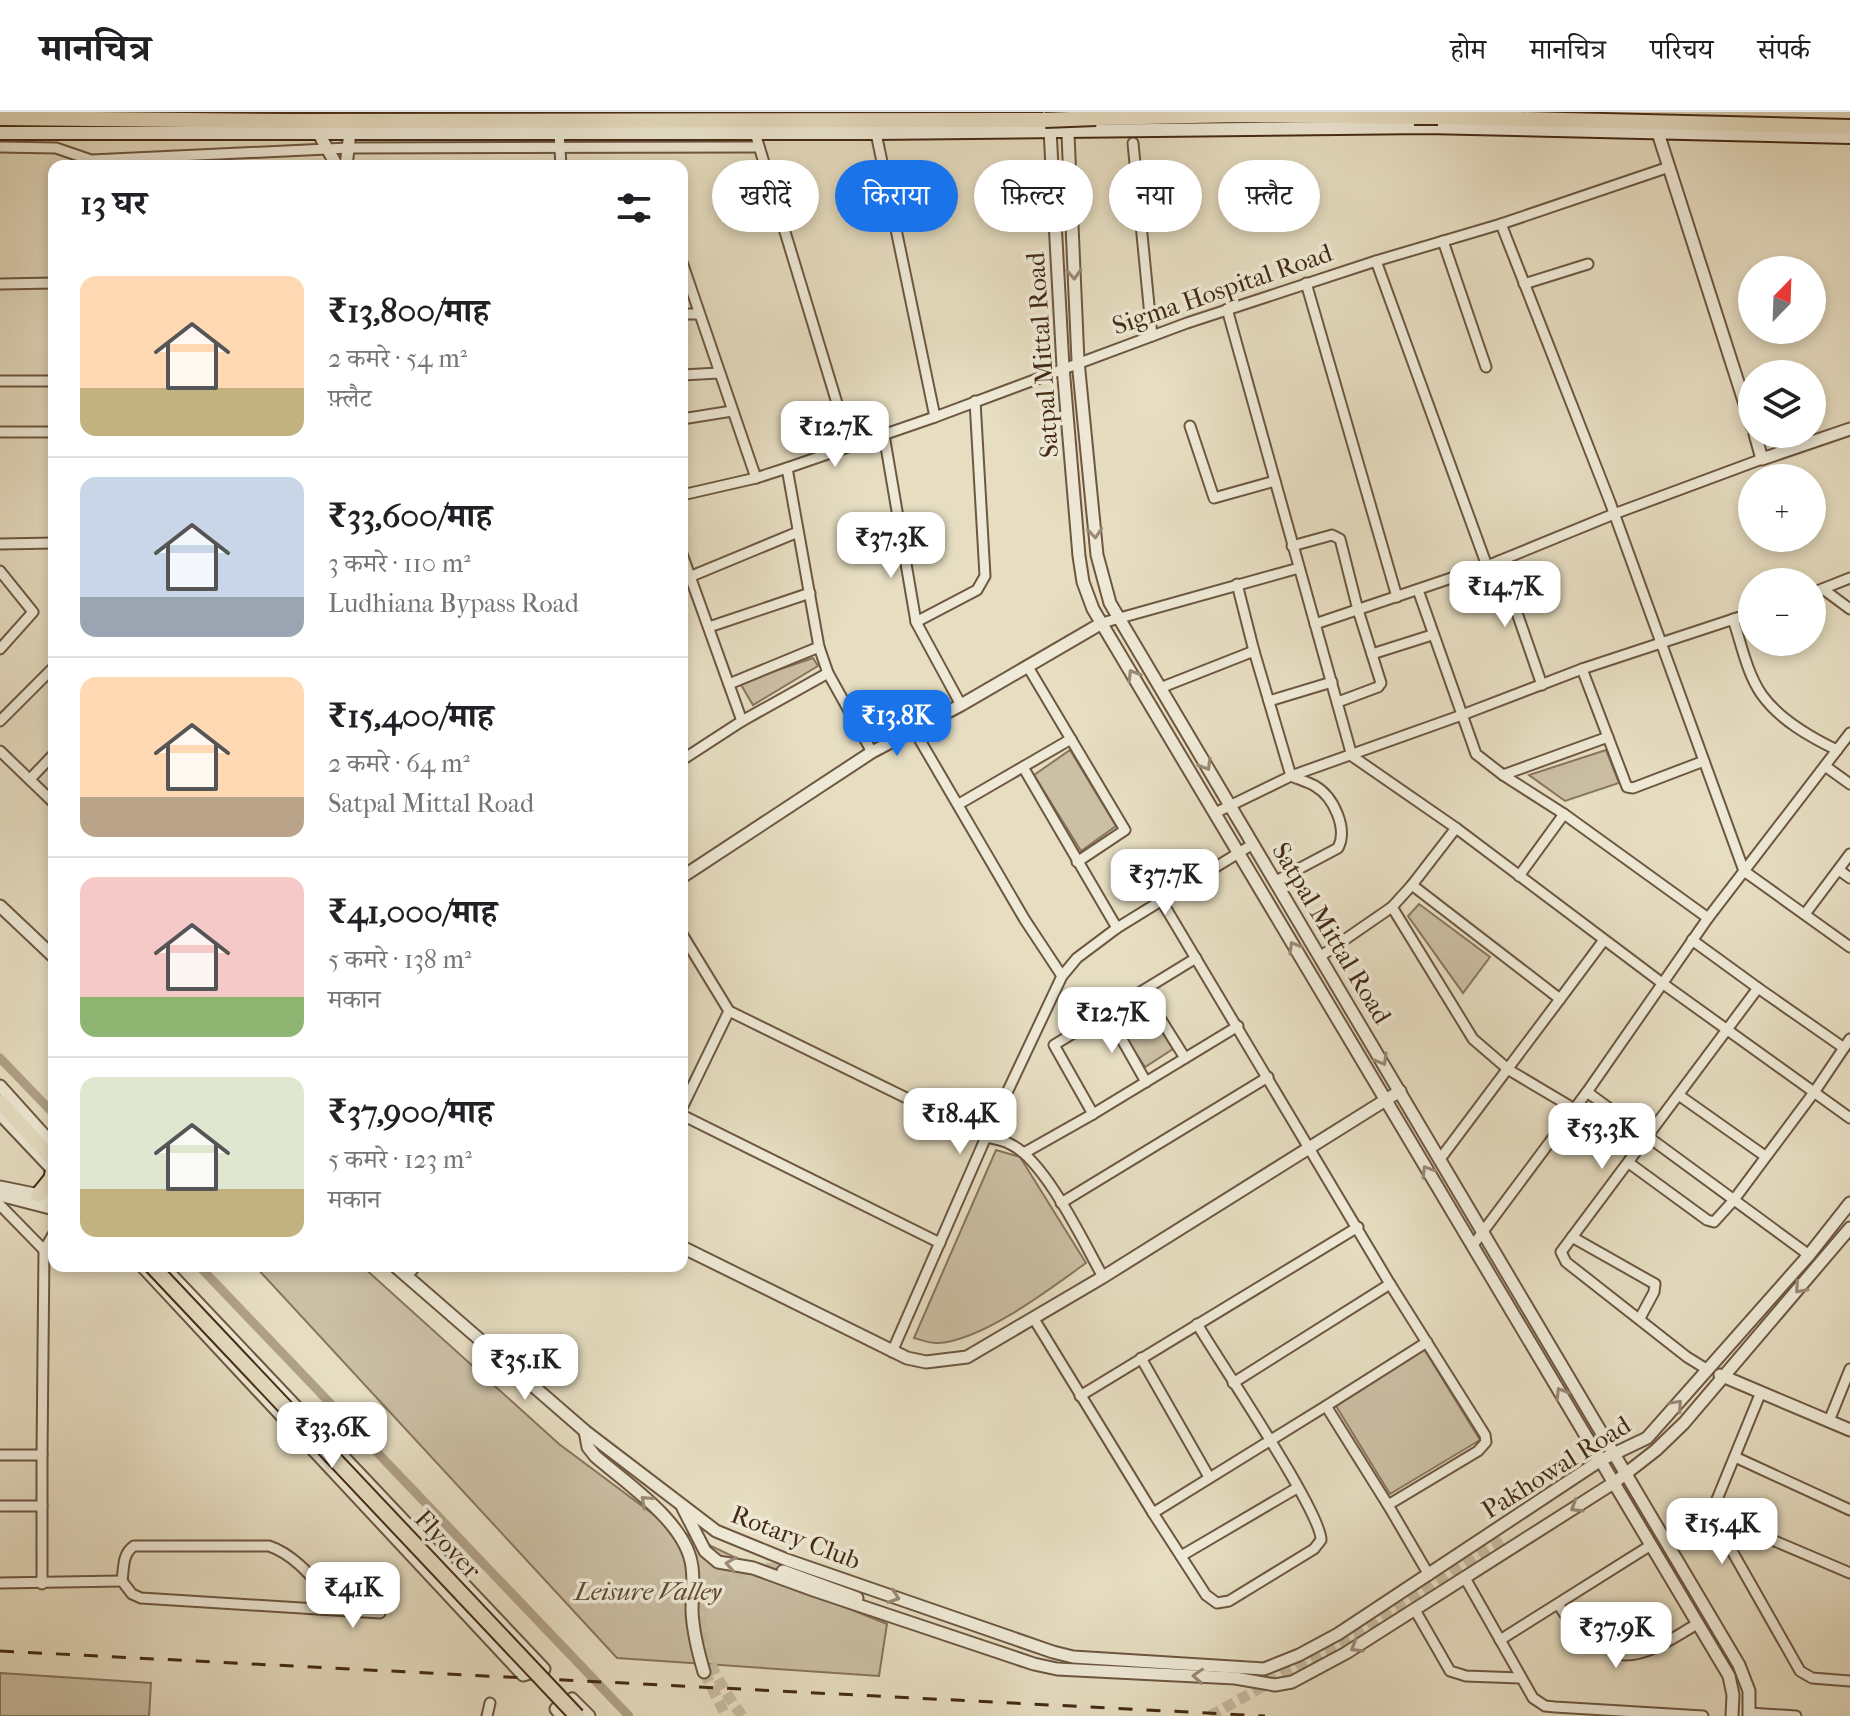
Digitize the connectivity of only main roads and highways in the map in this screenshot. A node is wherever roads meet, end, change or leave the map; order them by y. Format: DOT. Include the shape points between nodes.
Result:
graph roads {
  1 [pos="1576,112"];
  2 [pos="0,118"];
  3 [pos="1426,118"];
  4 [pos="1850,119"];
  5 [pos="1048,120"];
  6 [pos="1850,127"];
  7 [pos="0,133"];
  8 [pos="1850,137"];
  9 [pos="0,1102"];
  10 [pos="48,1154"];
  11 [pos="48,1183"];
  12 [pos="38,1195"];
  13 [pos="158,1272"];
  14 [pos="577,1716"];
  1 -- 4 [label="main road"];
  2 -- 5 [label="main road"];
  3 -- 5 [label="main road, bridge"];
  3 -- 5 [label="main road" via="1067,130"];
  3 -- 6 [label="main road"];
  3 -- 8 [label="main road" via="1658,133"];
  5 -- 7 [label="main road" via="876,133"];
  9 -- 10 [label="main road"];
  11 -- 12 [label="main road"];
  13 -- 14 [label="main road, Flyover, bridge"];
}
